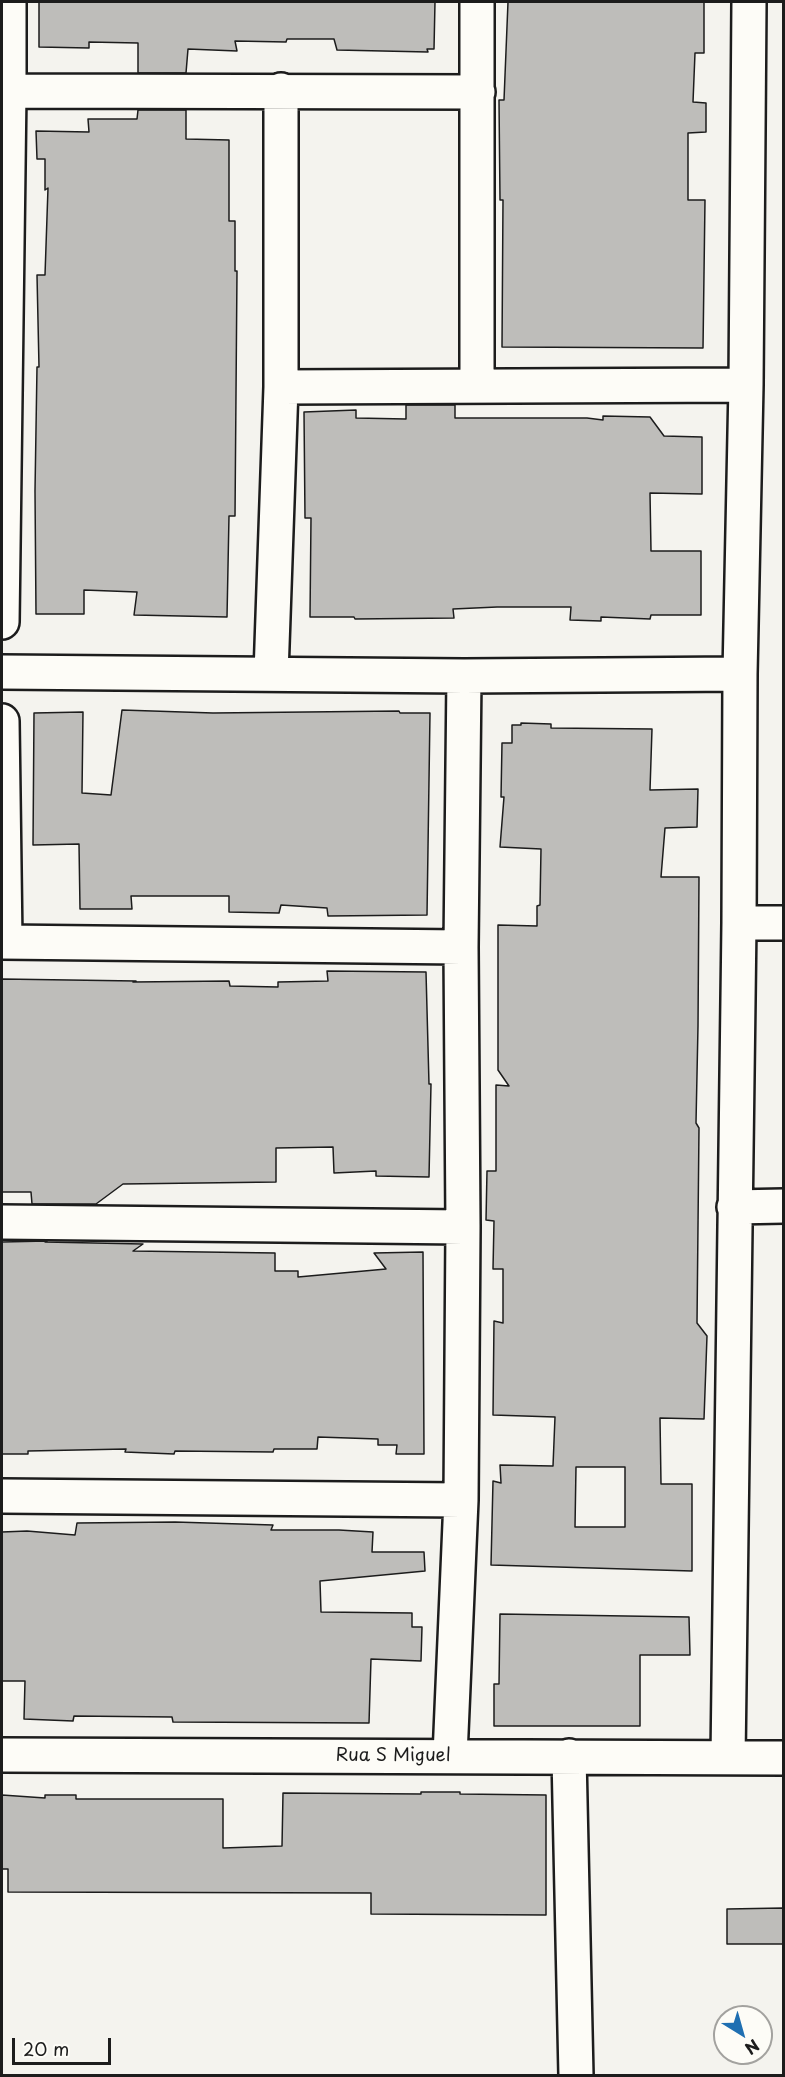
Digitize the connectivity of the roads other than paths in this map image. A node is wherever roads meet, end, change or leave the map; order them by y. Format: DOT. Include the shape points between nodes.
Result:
graph roads {
  1 [pos="9,2"];
  2 [pos="477,2"];
  3 [pos="749,2"];
  4 [pos="281,90"];
  5 [pos="9,91"];
  6 [pos="478,92"];
  7 [pos="746,385"];
  8 [pos="477,386"];
  9 [pos="281,387"];
  10 [pos="2,622"];
  11 [pos="2,672"];
  12 [pos="271,674"];
  13 [pos="740,674"];
  14 [pos="464,676"];
  15 [pos="2,722"];
  16 [pos="740,922"];
  17 [pos="783,923"];
  18 [pos="3,942"];
  19 [pos="461,947"];
  20 [pos="783,1206"];
  21 [pos="734,1207"];
  22 [pos="2,1222"];
  23 [pos="463,1227"];
  24 [pos="2,1496"];
  25 [pos="461,1500"];
  26 [pos="2,1755"];
  27 [pos="450,1756"];
  28 [pos="569,1756"];
  29 [pos="728,1758"];
  30 [pos="783,1758"];
  31 [pos="576,2076"];
  1 -- 5 [label="street"];
  2 -- 6 [label="street"];
  3 -- 7 [label="street"];
  4 -- 5 [label="street"];
  4 -- 6 [label="street"];
  4 -- 9 [label="street"];
  5 -- 10 [label="street"];
  6 -- 8 [label="street"];
  7 -- 8 [label="street"];
  7 -- 13 [label="street"];
  8 -- 9 [label="street"];
  9 -- 12 [label="street"];
  11 -- 12 [label="street"];
  12 -- 14 [label="street"];
  13 -- 14 [label="street"];
  13 -- 16 [label="street"];
  14 -- 19 [label="street"];
  15 -- 18 [label="street"];
  16 -- 17 [label="street"];
  16 -- 21 [label="street"];
  18 -- 19 [label="street"];
  19 -- 23 [label="street"];
  20 -- 21 [label="street"];
  21 -- 29 [label="street"];
  22 -- 23 [label="street"];
  23 -- 25 [label="street"];
  24 -- 25 [label="street"];
  25 -- 27 [label="street"];
  26 -- 27 [label="street, Rua S Miguel"];
  27 -- 28 [label="street, Rua S Miguel"];
  28 -- 29 [label="street, Rua S Miguel"];
  28 -- 31 [label="street"];
  29 -- 30 [label="street, Rua S Miguel"];
}
